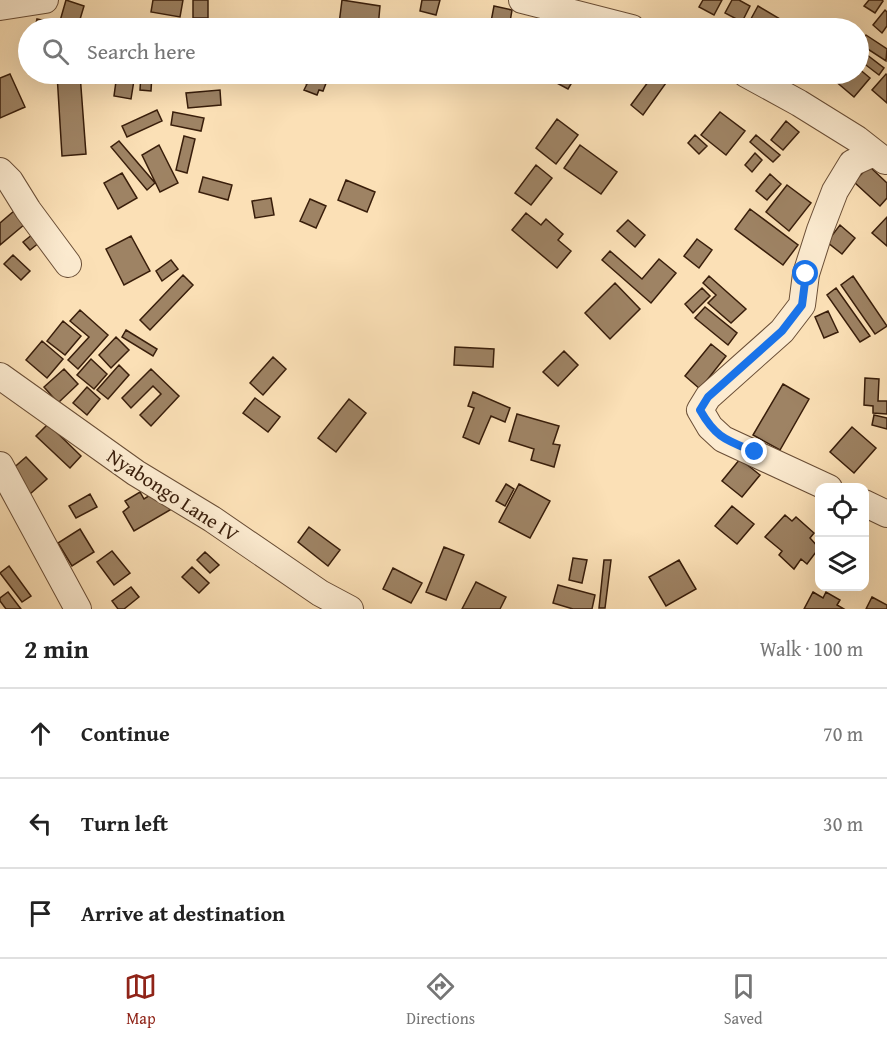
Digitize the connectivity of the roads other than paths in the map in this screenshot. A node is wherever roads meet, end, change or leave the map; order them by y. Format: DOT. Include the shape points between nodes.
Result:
graph roads {
  1 [pos="45,0"];
  2 [pos="522,0"];
  3 [pos="0,7"];
  4 [pos="593,18"];
  5 [pos="764,84"];
  6 [pos="880,158"];
  7 [pos="0,171"];
  8 [pos="68,264"];
  9 [pos="0,376"];
  10 [pos="0,465"];
  11 [pos="818,483"];
  12 [pos="869,505"];
  13 [pos="887,514"];
  14 [pos="78,609"];
  15 [pos="350,609"];
  1 -- 3 [label="street"];
  2 -- 4 [label="street"];
  5 -- 6 [label="street" via="857,139"];
  6 -- 11 [label="street" via="852,163 835,190 806,274 802,305 782,331 708,397 700,410 723,439"];
  7 -- 8 [label="street"];
  9 -- 15 [label="street, Nyabongo Lane IV" via="136,473"];
  10 -- 14 [label="street"];
  12 -- 13 [label="street"];
}
